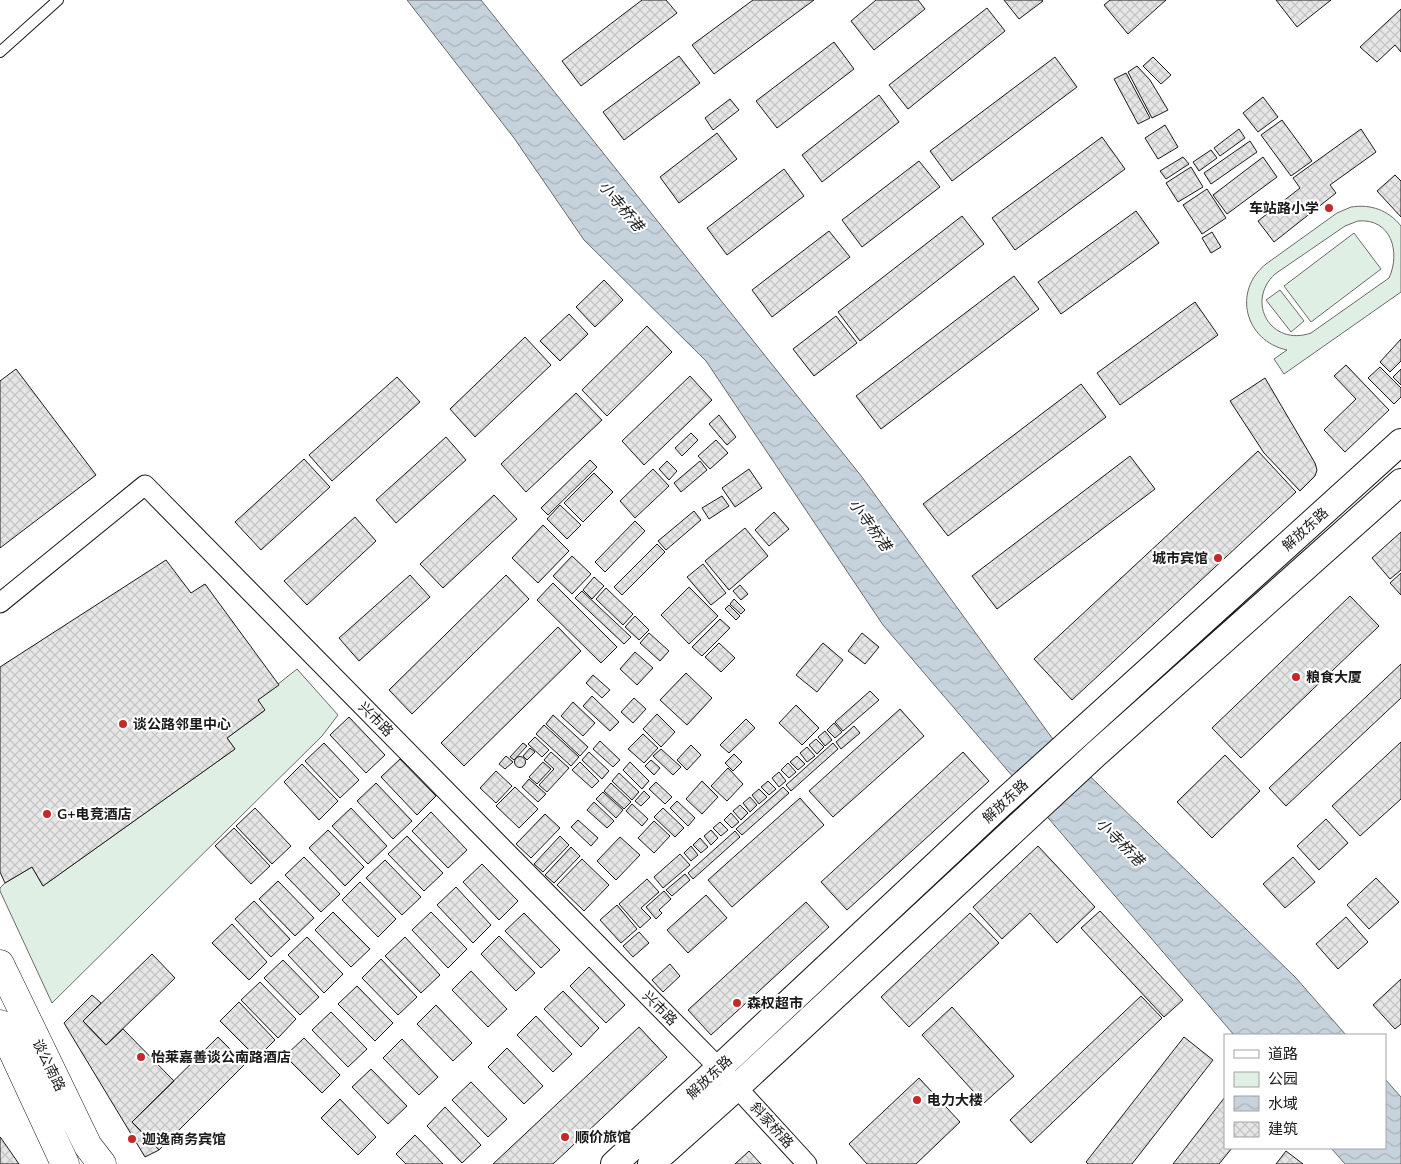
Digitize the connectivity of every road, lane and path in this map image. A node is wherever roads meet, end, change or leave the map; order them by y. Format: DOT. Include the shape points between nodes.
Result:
graph roads {
  1 [pos="58,0"];
  2 [pos="0,52"];
  3 [pos="1401,442"];
  4 [pos="1401,482"];
  5 [pos="0,603"];
  6 [pos="0,964"];
  7 [pos="0,1024"];
  8 [pos="719,1068"];
  9 [pos="737,1087"];
  10 [pos="66,1164"];
  11 [pos="102,1164"];
  12 [pos="614,1164"];
  13 [pos="650,1164"];
  14 [pos="807,1164"];
  1 -- 2 [label="lane"];
  3 -- 8 [label="main road, 解放东路" via="1001,804"];
  4 -- 9 [label="main road, 解放东路" via="1018,825"];
  5 -- 8 [label="street, 兴市路" via="145,485"];
  6 -- 11 [label="main road, 谈公南路" via="88,1146"];
  7 -- 10 [label="main road, 谈公南路"];
  8 -- 9 [label="street, 兴市路"];
  8 -- 12 [label="main road, 解放东路"];
  9 -- 13 [label="main road, 解放东路"];
  9 -- 14 [label="street, 斜家桥路"];
}
